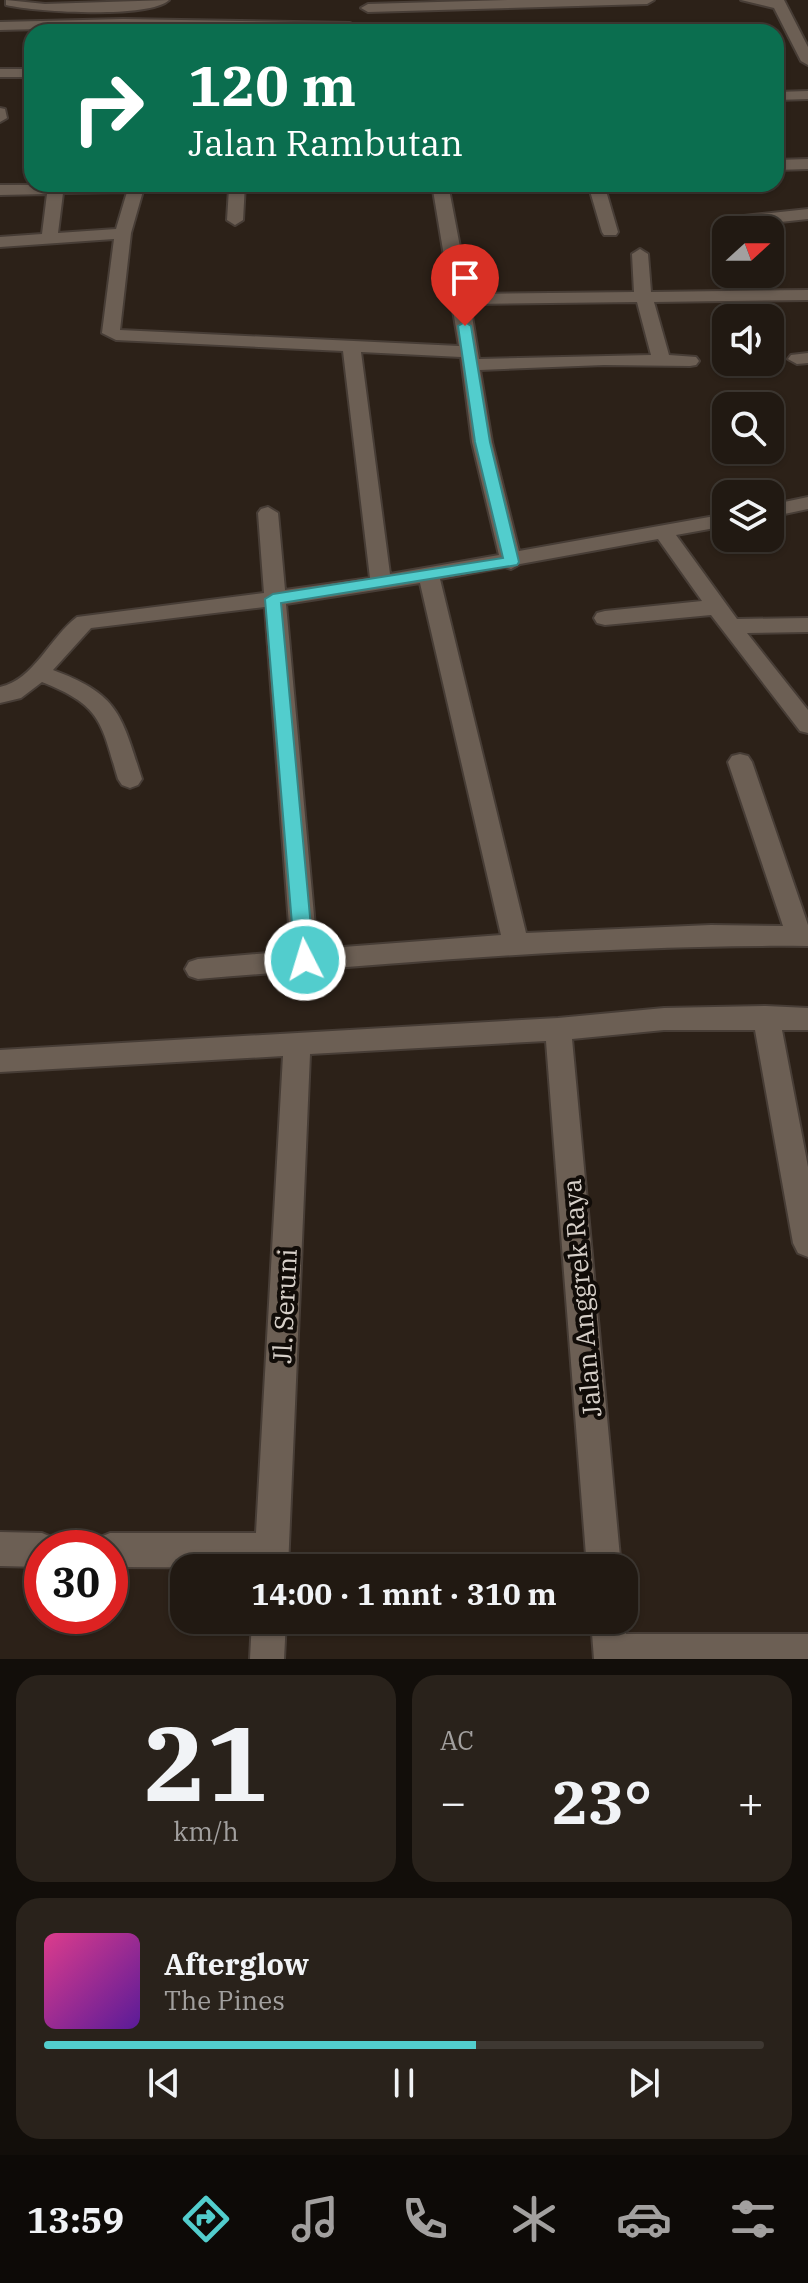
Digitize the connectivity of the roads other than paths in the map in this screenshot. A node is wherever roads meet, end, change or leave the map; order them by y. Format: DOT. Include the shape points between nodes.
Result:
graph roads {
  1 [pos="162,0"];
  2 [pos="647,0"];
  3 [pos="748,0"];
  4 [pos="90,3"];
  5 [pos="778,3"];
  6 [pos="8,4"];
  7 [pos="365,4"];
  8 [pos="352,24"];
  9 [pos="808,24"];
  10 [pos="790,25"];
  11 [pos="0,26"];
  12 [pos="24,26"];
  13 [pos="808,61"];
  14 [pos="0,73"];
  15 [pos="24,73"];
  16 [pos="808,95"];
  17 [pos="784,96"];
  18 [pos="0,112"];
  19 [pos="0,118"];
  20 [pos="808,164"];
  21 [pos="784,165"];
  22 [pos="0,190"];
  23 [pos="24,190"];
  24 [pos="56,192"];
  25 [pos="135,192"];
  26 [pos="237,192"];
  27 [pos="441,192"];
  28 [pos="598,192"];
  29 [pos="808,214"];
  30 [pos="784,217"];
  31 [pos="235,220"];
  32 [pos="610,232"];
  33 [pos="123,233"];
  34 [pos="49,239"];
  35 [pos="0,242"];
  36 [pos="640,254"];
  37 [pos="808,295"];
  38 [pos="645,296"];
  39 [pos="461,299"];
  40 [pos="351,347"];
  41 [pos="470,359"];
  42 [pos="662,361"];
  43 [pos="690,361"];
  44 [pos="808,503"];
  45 [pos="784,508"];
  46 [pos="268,513"];
  47 [pos="712,523"];
  48 [pos="664,533"];
  49 [pos="511,562"];
  50 [pos="429,575"];
  51 [pos="381,583"];
  52 [pos="273,599"];
  53 [pos="716,607"];
  54 [pos="605,618"];
  55 [pos="808,625"];
  56 [pos="732,626"];
  57 [pos="37,672"];
  58 [pos="0,695"];
  59 [pos="808,725"];
  60 [pos="740,762"];
  61 [pos="130,779"];
  62 [pos="804,936"];
  63 [pos="516,944"];
  64 [pos="305,960"];
  65 [pos="198,969"];
  66 [pos="766,1017"];
  67 [pos="808,1019"];
  68 [pos="558,1029"];
  69 [pos="297,1043"];
  70 [pos="0,1061"];
  71 [pos="808,1243"];
  72 [pos="0,1549"];
  73 [pos="24,1550"];
  74 [pos="128,1551"];
  75 [pos="182,1554"];
  76 [pos="272,1554"];
  77 [pos="603,1554"];
  78 [pos="268,1634"];
  79 [pos="610,1643"];
  80 [pos="808,1651"];
  81 [pos="267,1659"];
  1 -- 4 [label="street" via="156,5"];
  2 -- 7 [label="street"];
  3 -- 5 [label="street"];
  4 -- 6 [label="street" via="45,8"];
  5 -- 10 [label="street"];
  7 -- 8 [label="street"];
  9 -- 10 [label="street"];
  10 -- 13 [label="street"];
  11 -- 12 [label="street"];
  14 -- 15 [label="street"];
  16 -- 17 [label="street"];
  18 -- 19 [label="street"];
  20 -- 21 [label="street"];
  22 -- 23 [label="street"];
  24 -- 34 [label="street"];
  25 -- 33 [label="street"];
  26 -- 31 [label="street"];
  27 -- 39 [label="street"];
  28 -- 32 [label="street"];
  29 -- 30 [label="street"];
  33 -- 34 [label="street"];
  33 -- 40 [label="street" via="111,333"];
  34 -- 35 [label="street"];
  36 -- 38 [label="street"];
  37 -- 38 [label="street"];
  38 -- 39 [label="street"];
  38 -- 42 [label="street"];
  39 -- 41 [label="street"];
  40 -- 41 [label="street"];
  40 -- 51 [label="street"];
  41 -- 42 [label="street"];
  41 -- 49 [label="street" via="482,442"];
  42 -- 43 [label="street"];
  44 -- 45 [label="street"];
  46 -- 52 [label="street"];
  47 -- 48 [label="street"];
  48 -- 49 [label="street"];
  48 -- 53 [label="street"];
  49 -- 50 [label="street"];
  50 -- 51 [label="street"];
  50 -- 63 [label="street"];
  51 -- 52 [label="street"];
  52 -- 57 [label="street" via="85,622"];
  52 -- 64 [label="street"];
  53 -- 54 [label="street"];
  53 -- 56 [label="street"];
  55 -- 56 [label="street"];
  56 -- 59 [label="street"];
  57 -- 58 [label="street" via="25,687"];
  57 -- 61 [label="street" via="75,685 106,708"];
  60 -- 62 [label="street"];
  62 -- 63 [label="street"];
  63 -- 64 [label="street"];
  64 -- 65 [label="street"];
  66 -- 67 [label="street"];
  66 -- 68 [label="street"];
  66 -- 71 [label="street"];
  68 -- 69 [label="street"];
  68 -- 77 [label="street, Jalan Anggrek Raya"];
  69 -- 70 [label="street"];
  69 -- 76 [label="street, Jl. Seruni"];
  72 -- 73 [label="street"];
  74 -- 75 [label="street"];
  78 -- 81 [label="street"];
  79 -- 80 [label="street"];
}
